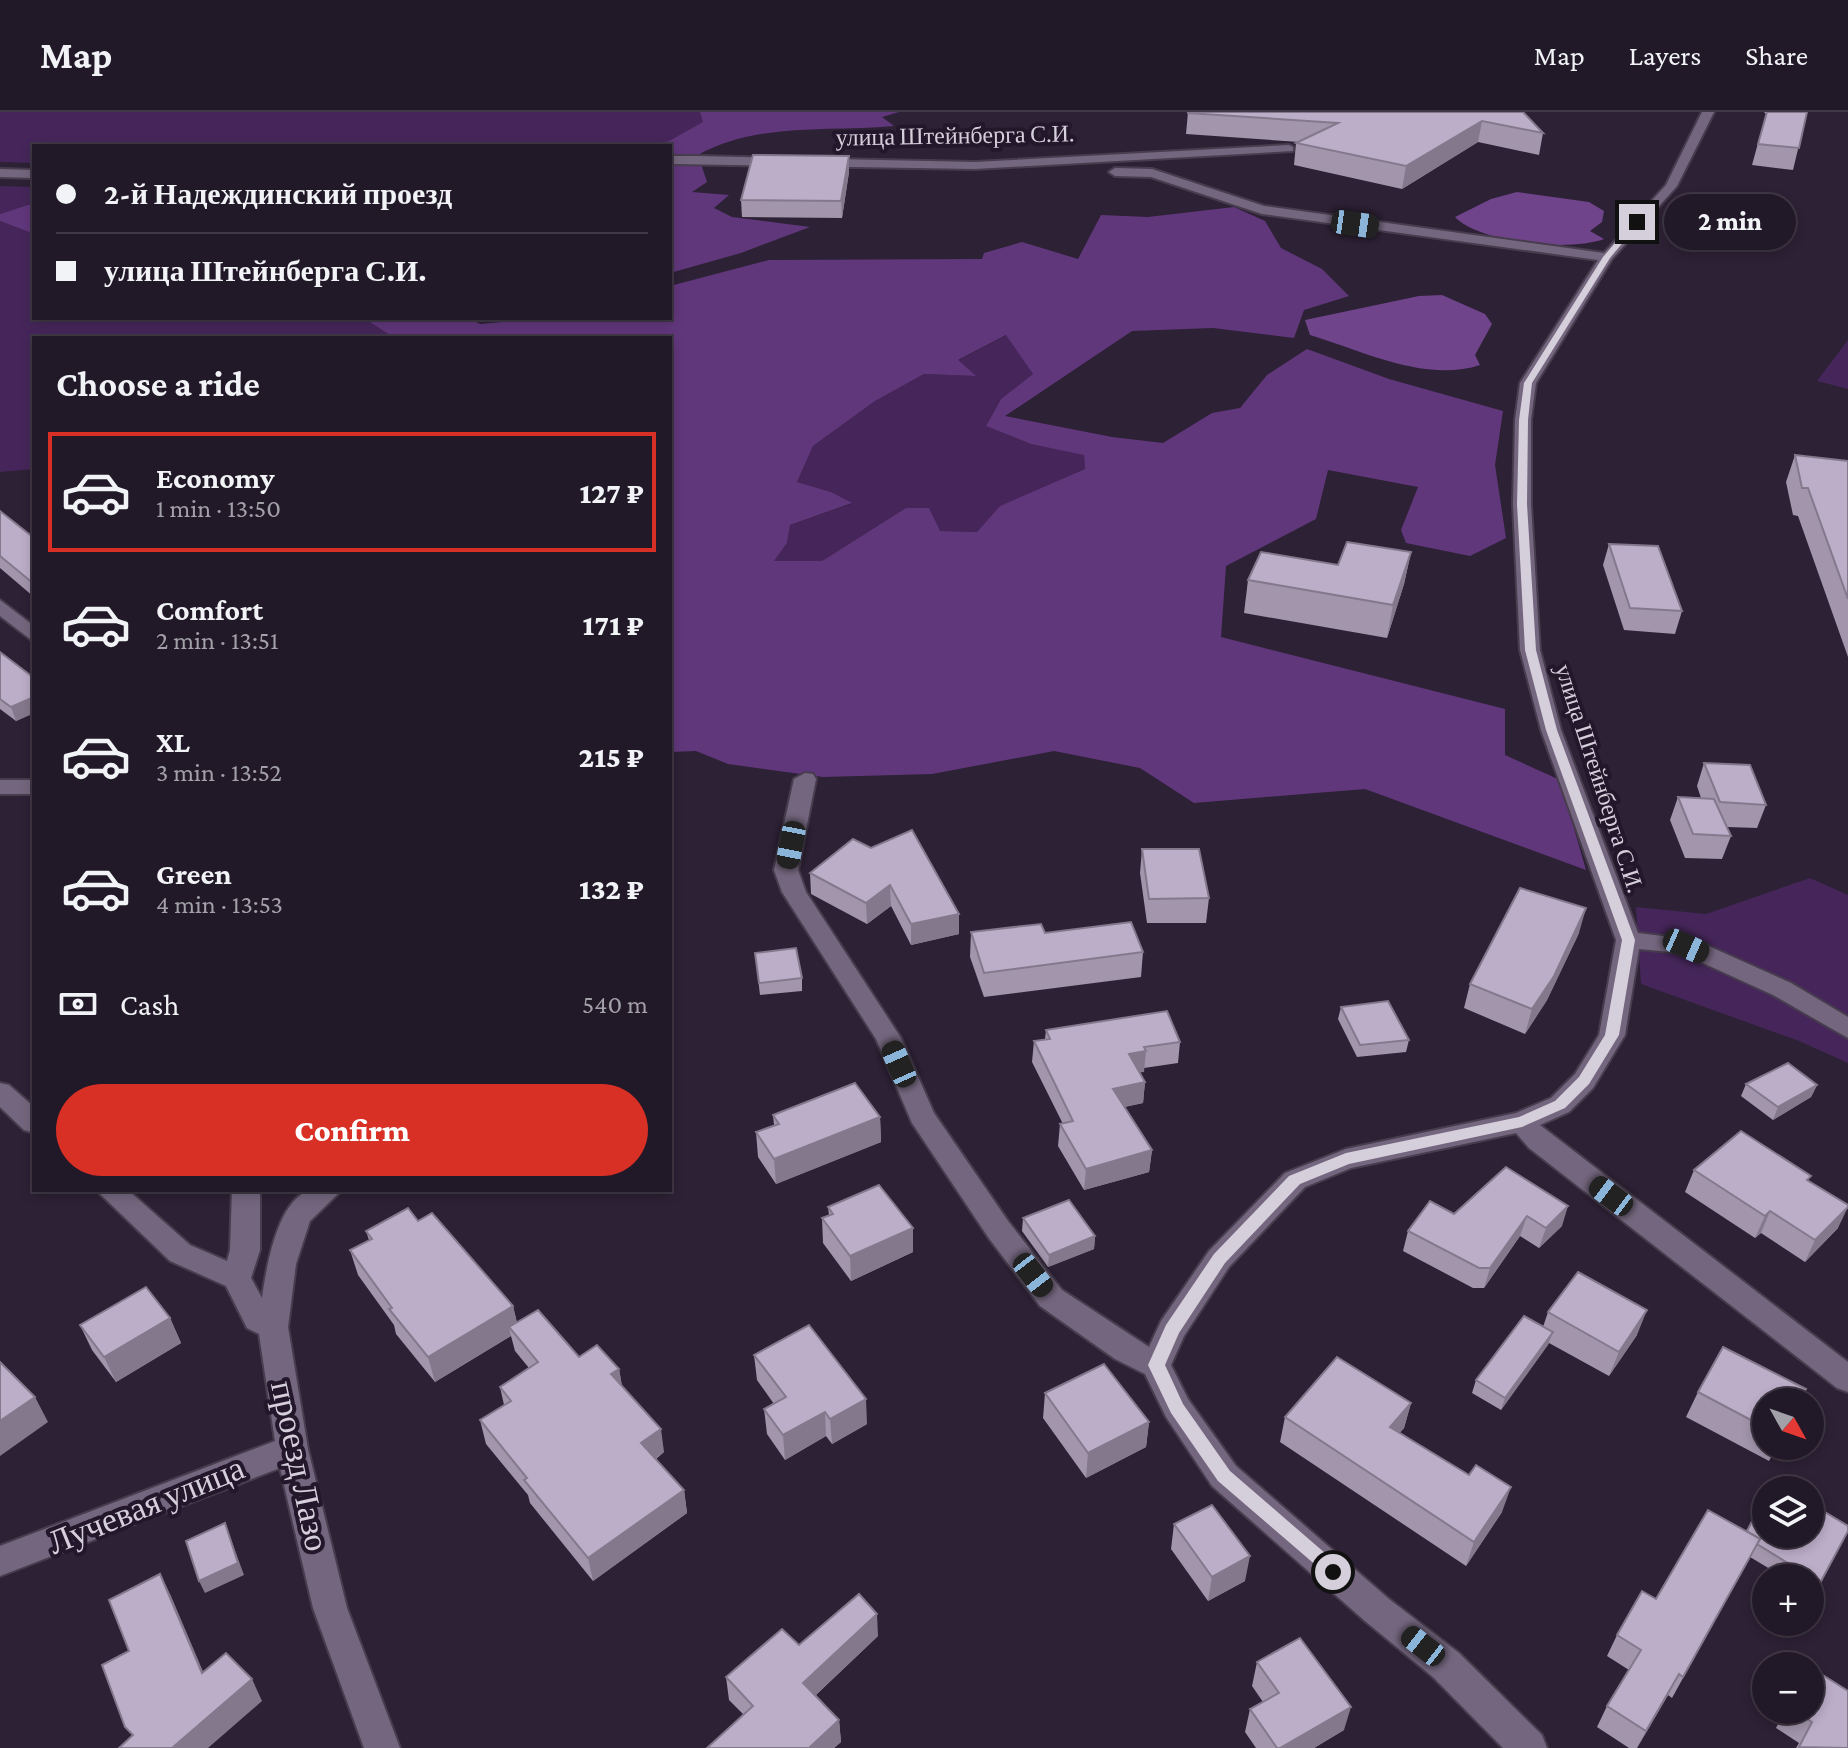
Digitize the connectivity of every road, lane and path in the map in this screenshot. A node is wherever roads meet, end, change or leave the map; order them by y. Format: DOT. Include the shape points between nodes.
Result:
graph roads {
  1 [pos="1708,112"];
  2 [pos="1289,149"];
  3 [pos="672,160"];
  4 [pos="1018,164"];
  5 [pos="0,173"];
  6 [pos="32,174"];
  7 [pos="1607,257"];
  8 [pos="0,606"];
  9 [pos="32,634"];
  10 [pos="805,779"];
  11 [pos="0,787"];
  12 [pos="32,787"];
  13 [pos="1628,940"];
  14 [pos="1848,1029"];
  15 [pos="0,1092"];
  16 [pos="32,1121"];
  17 [pos="1522,1122"];
  18 [pos="112,1192"];
  19 [pos="246,1192"];
  20 [pos="326,1192"];
  21 [pos="236,1278"];
  22 [pos="273,1327"];
  23 [pos="1156,1365"];
  24 [pos="1848,1379"];
  25 [pos="292,1449"];
  26 [pos="0,1561"];
  27 [pos="382,1748"];
  28 [pos="1529,1748"];
  1 -- 7 [label="street, улица Штейнберга С.И." via="1671,186"];
  2 -- 4 [label="street, улица Штейнберга С.И."];
  3 -- 4 [label="street, улица Штейнберга С.И."];
  4 -- 7 [label="street" via="1027,170 1152,173 1262,210"];
  5 -- 6 [label="street"];
  7 -- 13 [label="street, улица Штейнберга С.И." via="1528,383 1522,504 1530,650 1551,730"];
  8 -- 9 [label="street"];
  10 -- 23 [label="street" via="786,870 813,924 888,1038 922,1116 1051,1298"];
  11 -- 12 [label="street"];
  13 -- 14 [label="street" via="1686,946 1782,989"];
  13 -- 17 [label="street" via="1612,1035 1584,1081 1560,1105"];
  15 -- 16 [label="street"];
  17 -- 23 [label="street" via="1346,1159 1295,1180 1219,1259 1172,1330"];
  17 -- 24 [label="street" via="1539,1141"];
  18 -- 21 [label="street" via="180,1253"];
  19 -- 21 [label="street" via="245,1250"];
  20 -- 22 [label="street, проезд Лазо" via="298,1215 281,1264"];
  21 -- 22 [label="street" via="258,1319"];
  22 -- 25 [label="street, проезд Лазо"];
  23 -- 28 [label="street" via="1177,1408 1224,1476 1446,1665"];
  25 -- 26 [label="street, Лучевая улица"];
  25 -- 27 [label="street, проезд Лазо" via="330,1608"];
}
